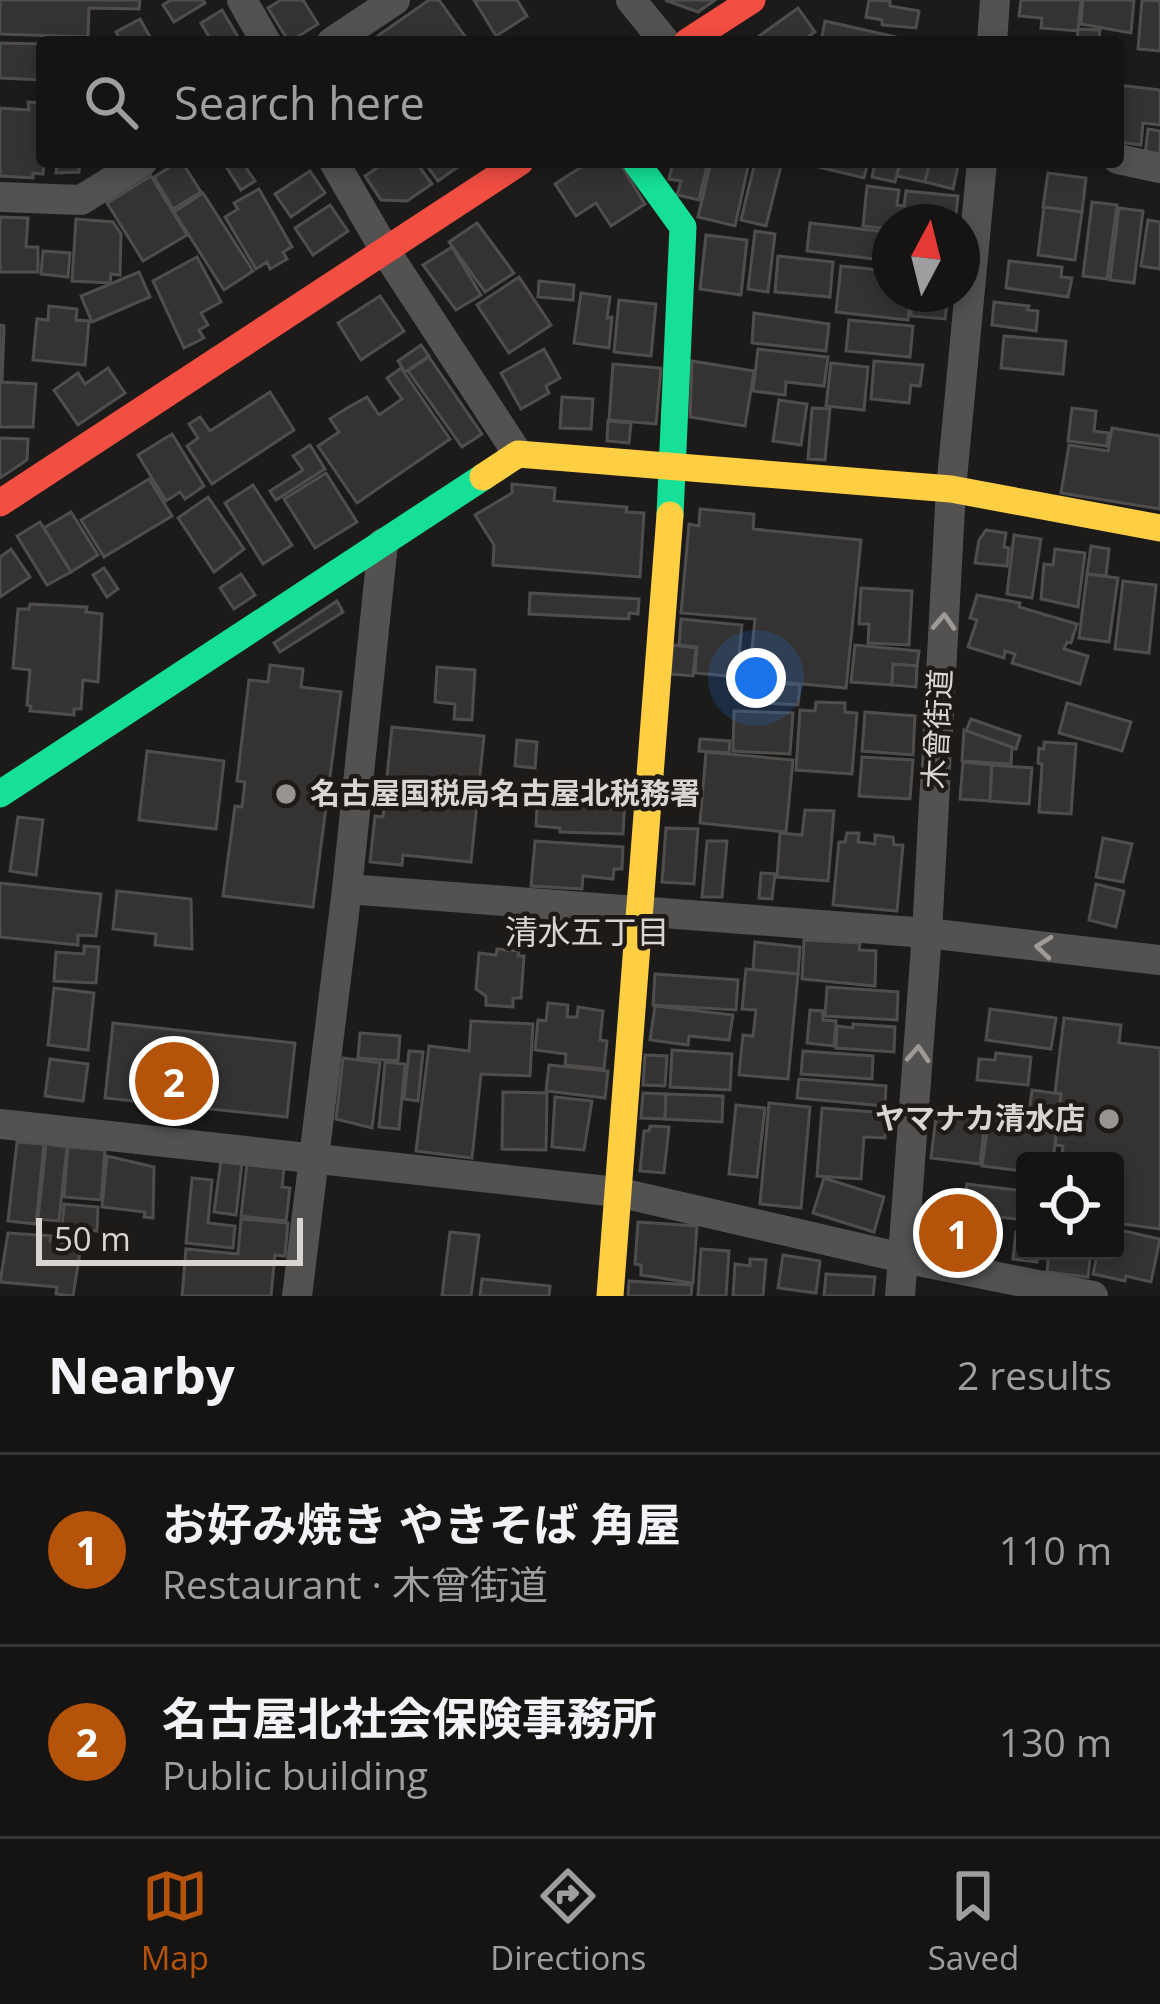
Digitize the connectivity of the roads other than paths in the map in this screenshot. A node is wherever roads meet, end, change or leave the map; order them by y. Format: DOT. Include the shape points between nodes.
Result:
graph roads {
  1 [pos="242,0"];
  2 [pos="395,0"];
  3 [pos="632,0"];
  4 [pos="752,0"];
  5 [pos="995,0"];
  6 [pos="263,36"];
  7 [pos="341,36"];
  8 [pos="660,36"];
  9 [pos="696,36"];
  10 [pos="992,36"];
  11 [pos="1124,160"];
  12 [pos="132,168"];
  13 [pos="337,168"];
  14 [pos="511,168"];
  15 [pos="640,168"];
  16 [pos="981,168"];
  17 [pos="1160,168"];
  18 [pos="0,197"];
  19 [pos="386,252"];
  20 [pos="518,454"];
  21 [pos="674,468"];
  22 [pos="951,489"];
  23 [pos="0,503"];
  24 [pos="1160,528"];
  25 [pos="383,543"];
  26 [pos="0,794"];
  27 [pos="346,890"];
  28 [pos="642,910"];
  29 [pos="927,933"];
  30 [pos="1160,960"];
  31 [pos="0,1124"];
  32 [pos="313,1156"];
  33 [pos="617,1192"];
  34 [pos="903,1258"];
  35 [pos="297,1296"];
  36 [pos="610,1296"];
  37 [pos="900,1296"];
  38 [pos="1093,1296"];
  1 -- 6 [label="street"];
  2 -- 7 [label="street"];
  3 -- 8 [label="street"];
  4 -- 9 [label="street"];
  5 -- 10 [label="street"];
  11 -- 17 [label="street"];
  12 -- 18 [label="street" via="81,200"];
  13 -- 19 [label="street"];
  14 -- 19 [label="street"];
  15 -- 21 [label="street" via="683,227"];
  16 -- 22 [label="street, 木曾街道"];
  19 -- 20 [label="street"];
  19 -- 23 [label="street"];
  20 -- 21 [label="street"];
  20 -- 25 [label="street"];
  21 -- 22 [label="street"];
  21 -- 28 [label="street"];
  22 -- 24 [label="street"];
  29 -- 22 [label="street, 木曾街道, one-way"];
  25 -- 26 [label="street"];
  25 -- 27 [label="street"];
  27 -- 28 [label="street"];
  27 -- 32 [label="street"];
  28 -- 29 [label="street"];
  28 -- 33 [label="street"];
  30 -- 29 [label="street, one-way"];
  34 -- 29 [label="street, 木曾街道, one-way"];
  31 -- 32 [label="street"];
  32 -- 33 [label="street"];
  32 -- 35 [label="street"];
  33 -- 34 [label="street"];
  33 -- 36 [label="street"];
  34 -- 37 [label="street, 木曾街道"];
  34 -- 38 [label="street"];
}
